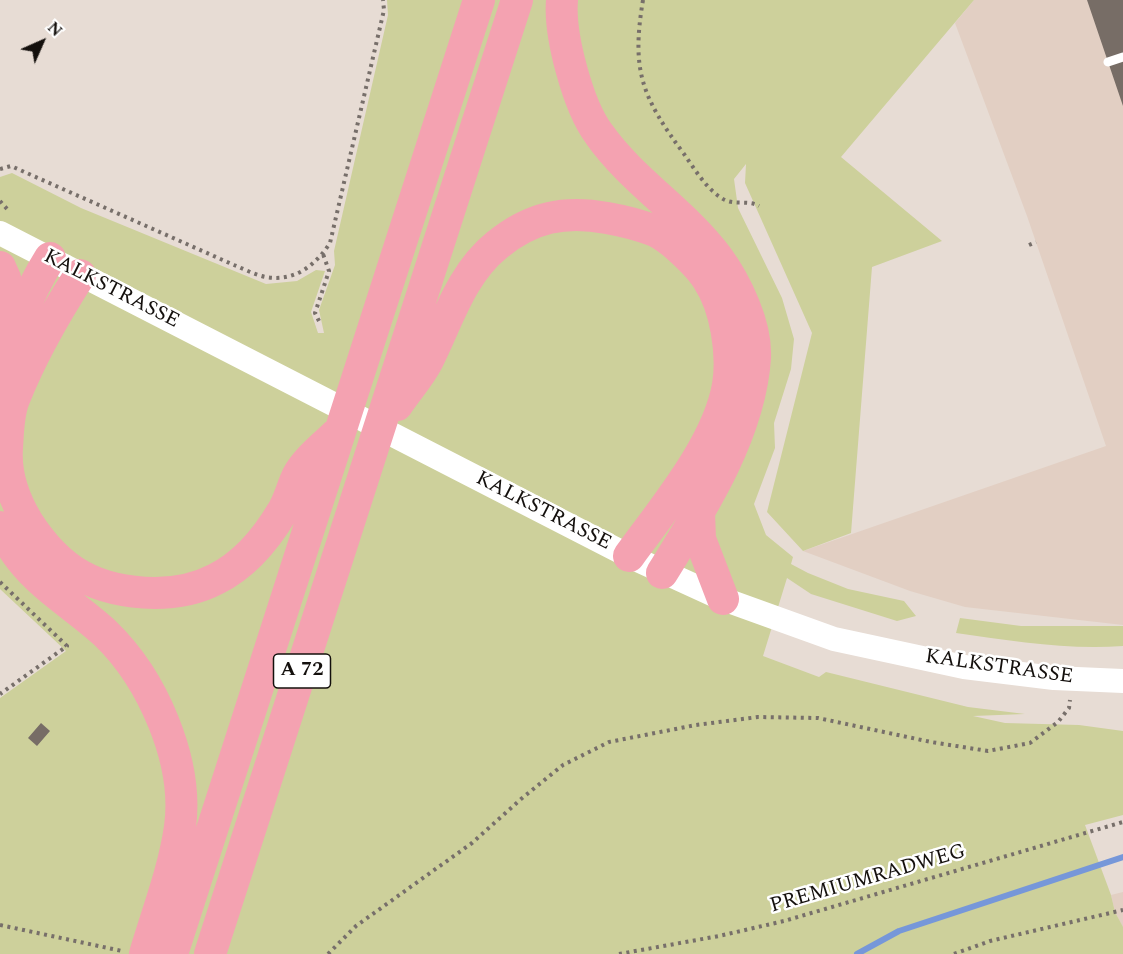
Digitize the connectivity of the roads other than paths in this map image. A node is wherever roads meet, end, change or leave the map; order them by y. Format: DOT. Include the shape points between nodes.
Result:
graph roads {
  1 [pos="479,0"];
  2 [pos="517,0"];
  3 [pos="562,0"];
  4 [pos="1123,57"];
  5 [pos="1108,62"];
  6 [pos="0,233"];
  7 [pos="50,258"];
  8 [pos="0,267"];
  9 [pos="80,275"];
  10 [pos="15,328"];
  11 [pos="0,380"];
  12 [pos="341,427"];
  13 [pos="380,430"];
  14 [pos="699,512"];
  15 [pos="0,527"];
  16 [pos="628,556"];
  17 [pos="662,573"];
  18 [pos="723,599"];
  19 [pos="1123,681"];
  20 [pos="173,907"];
  21 [pos="136,953"];
  22 [pos="172,954"];
  23 [pos="210,954"];
  1 -- 12 [label="highway, A 72"];
  2 -- 13 [label="highway, A 72"];
  3 -- 14 [label="highway" via="565,44 578,92 598,133 717,256 731,276 752,324 755,357 744,415"];
  4 -- 5 [label="lane"];
  6 -- 7 [label="main road, KALKSTRASSE"];
  7 -- 9 [label="main road, KALKSTRASSE"];
  7 -- 10 [label="highway" via="34,283"];
  8 -- 10 [label="highway"];
  9 -- 12 [label="highway" via="55,315 14,400 6,452 10,484 19,508 40,540 81,577 107,588 171,593 217,579 255,549 282,512 299,473"];
  9 -- 16 [label="main road, KALKSTRASSE"];
  10 -- 11 [label="highway"];
  12 -- 20 [label="highway, A 72"];
  13 -- 16 [label="highway" via="427,362 473,268 497,245 524,226 572,213 621,220 657,232 684,252 709,280 730,352 728,384 721,412 709,436 674,496"];
  13 -- 23 [label="highway, A 72"];
  14 -- 17 [label="highway"];
  14 -- 18 [label="highway" via="700,539"];
  15 -- 20 [label="highway" via="20,559 128,658 160,713 180,791"];
  16 -- 17 [label="main road, KALKSTRASSE"];
  17 -- 18 [label="main road, KALKSTRASSE"];
  18 -- 19 [label="main road, KALKSTRASSE" via="834,639 964,667 1054,678"];
  20 -- 21 [label="highway"];
  20 -- 22 [label="highway, A 72"];
}
